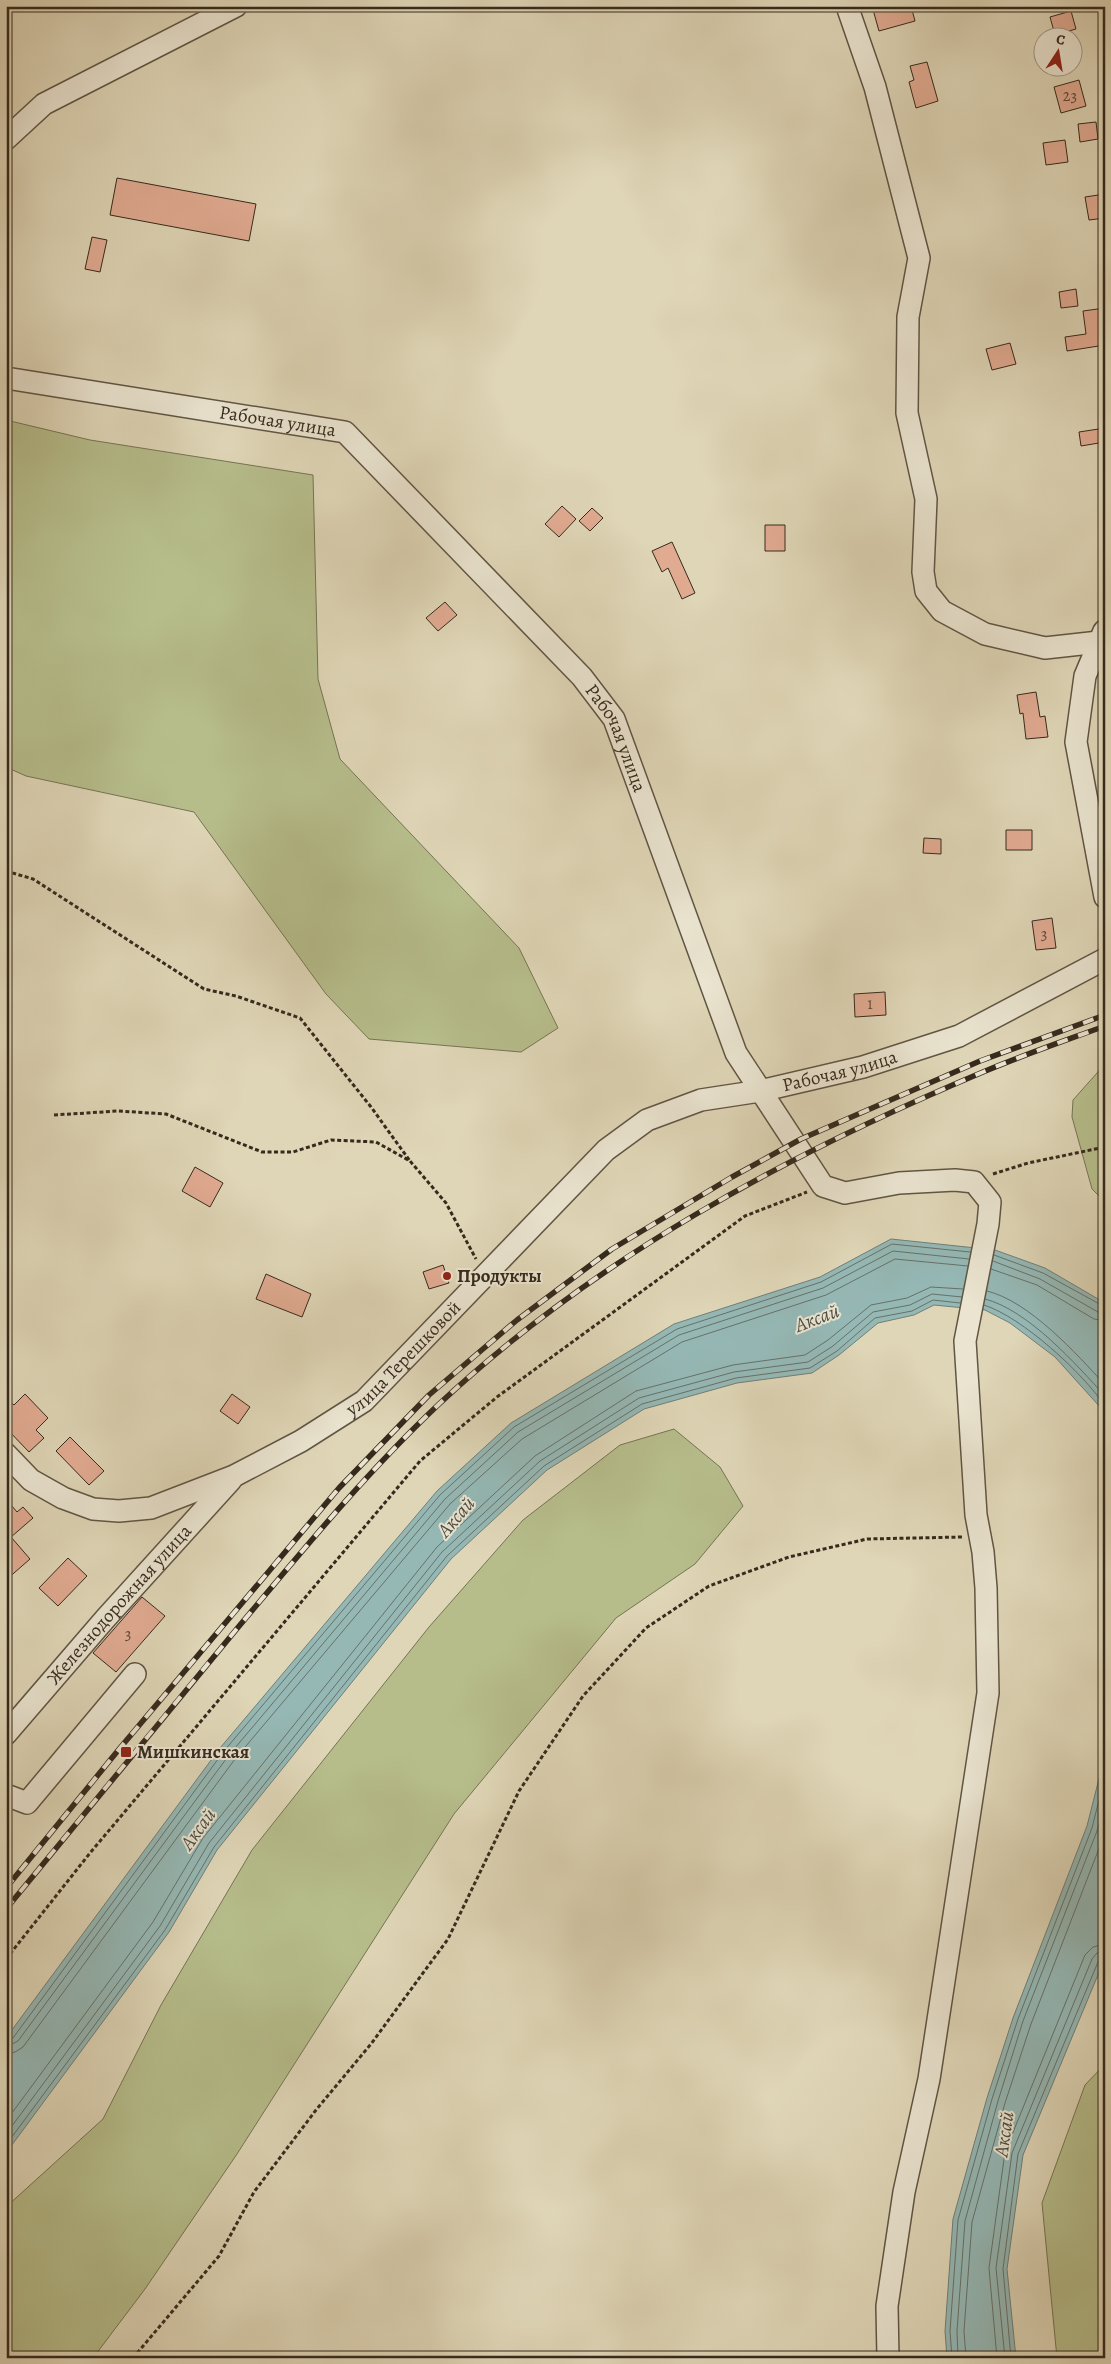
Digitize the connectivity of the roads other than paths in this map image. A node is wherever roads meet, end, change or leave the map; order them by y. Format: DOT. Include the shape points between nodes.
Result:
graph roads {
  1 [pos="236,6"];
  2 [pos="847,6"];
  3 [pos="6,139"];
  4 [pos="6,378"];
  5 [pos="1103,639"];
  6 [pos="1105,897"];
  7 [pos="1105,959"];
  8 [pos="760,1091"];
  9 [pos="6,1454"];
  10 [pos="234,1476"];
  11 [pos="135,1674"];
  12 [pos="6,1734"];
  13 [pos="6,1795"];
  14 [pos="888,2358"];
  1 -- 3 [label="street" via="44,104"];
  2 -- 5 [label="street" via="875,87 919,258 908,317 907,413 926,499 923,572 926,591 942,611 985,634 1045,648"];
  4 -- 8 [label="street, Рабочая улица" via="344,432 582,677 614,720 736,1053"];
  5 -- 6 [label="street" via="1085,676 1076,742"];
  7 -- 8 [label="street, Рабочая улица" via="959,1036 863,1067"];
  8 -- 10 [label="street, улица Терешковой" via="701,1100 647,1120 606,1150 364,1401 301,1441"];
  8 -- 14 [label="street" via="823,1186 845,1193 899,1183 955,1180 974,1182 990,1202 965,1341 976,1515 986,1588 988,1693 929,2079 904,2192 888,2297"];
  9 -- 10 [label="street, улица Терешковой" via="31,1480 63,1498 93,1509 151,1508"];
  10 -- 12 [label="street, Железнодорожная улица" via="104,1619"];
  11 -- 13 [label="street" via="27,1803"];
}
